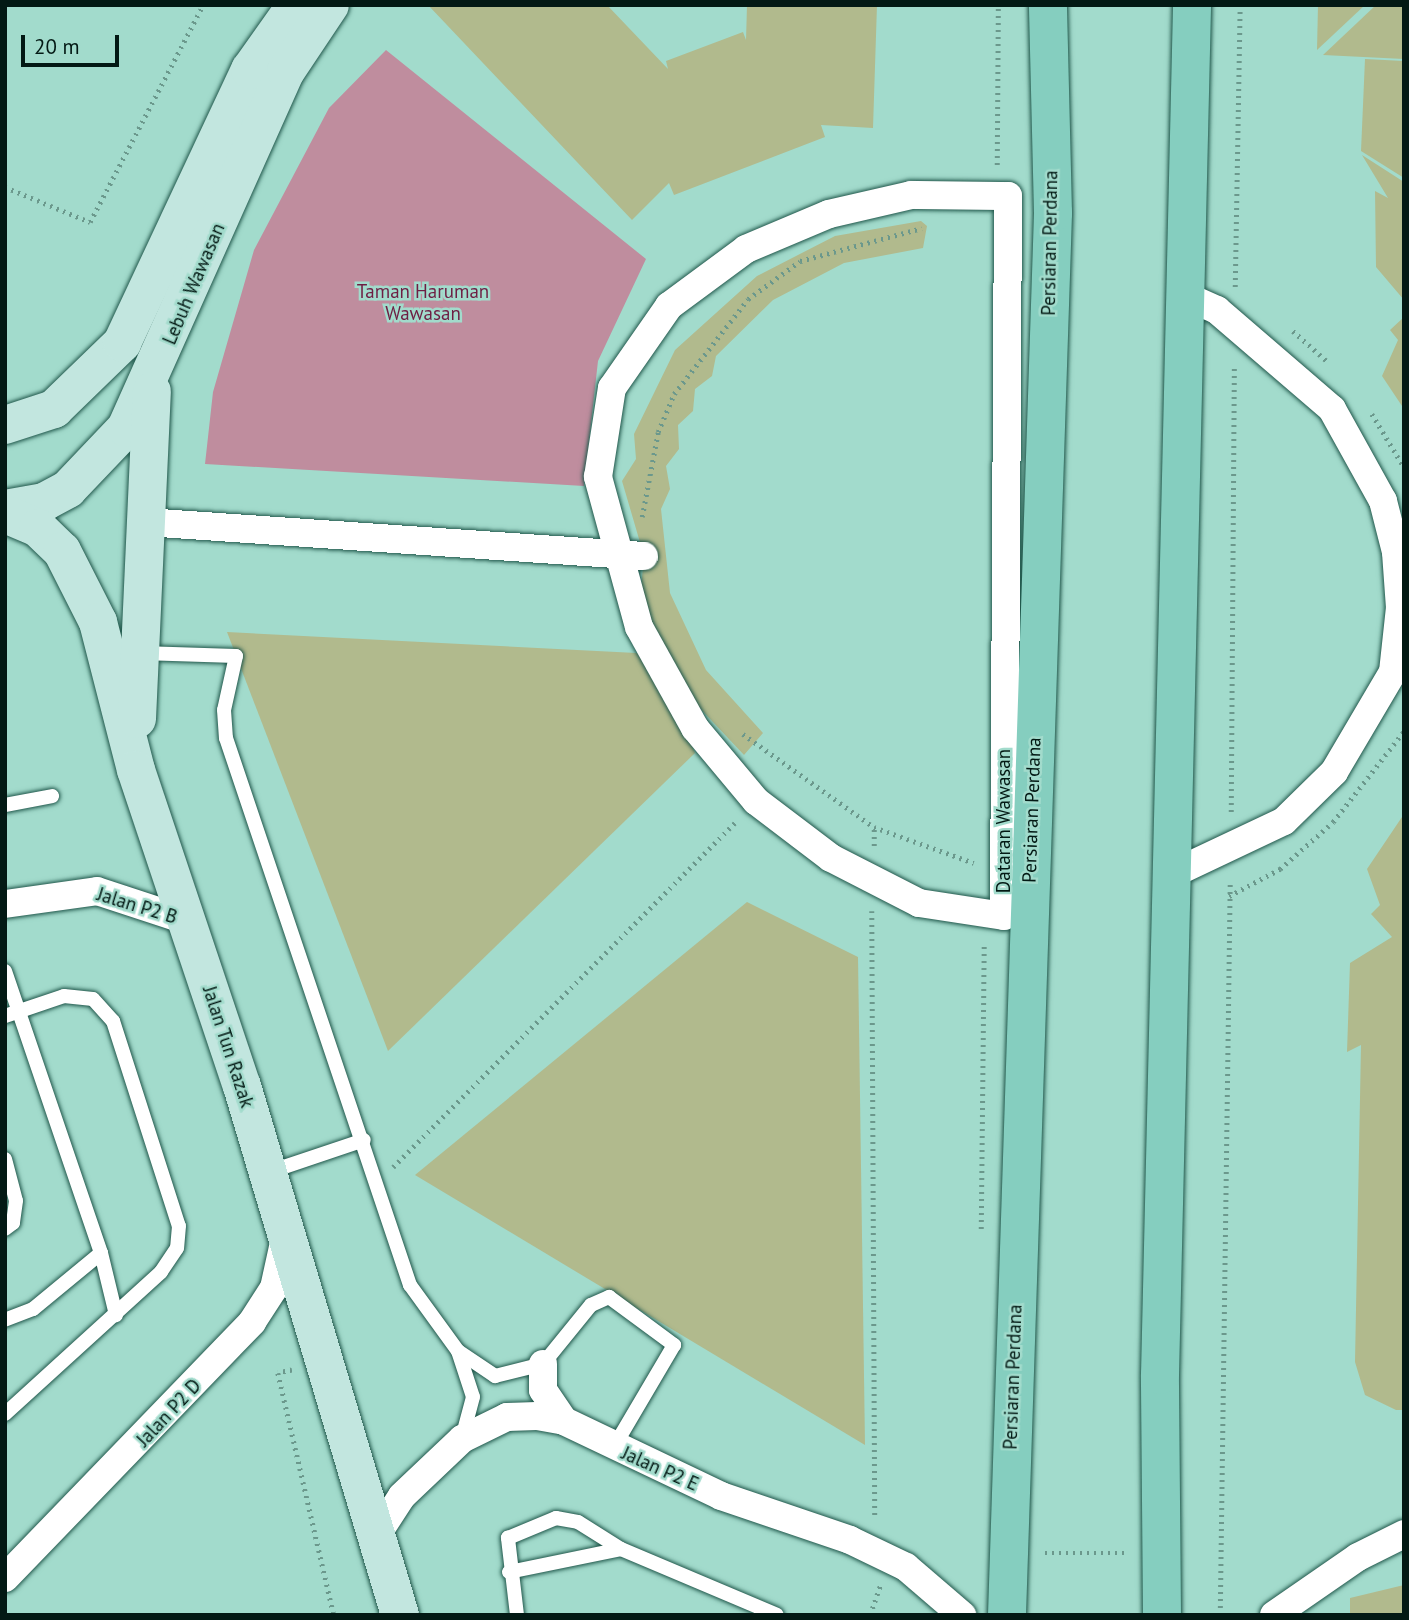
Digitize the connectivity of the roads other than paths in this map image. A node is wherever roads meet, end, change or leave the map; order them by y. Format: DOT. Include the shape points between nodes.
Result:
graph roads {
  1 [pos="296,5"];
  2 [pos="330,5"];
  3 [pos="1048,5"];
  4 [pos="1192,5"];
  5 [pos="1185,296"];
  6 [pos="153,379"];
  7 [pos="5,425"];
  8 [pos="5,511"];
  9 [pos="145,522"];
  10 [pos="615,554"];
  11 [pos="645,556"];
  12 [pos="123,652"];
  13 [pos="52,796"];
  14 [pos="5,805"];
  15 [pos="1170,875"];
  16 [pos="5,904"];
  17 [pos="186,920"];
  18 [pos="5,971"];
  19 [pos="12,1013"];
  20 [pos="364,1140"];
  21 [pos="5,1159"];
  22 [pos="268,1172"];
  23 [pos="284,1221"];
  24 [pos="5,1229"];
  25 [pos="101,1253"];
  26 [pos="116,1315"];
  27 [pos="5,1320"];
  28 [pos="458,1351"];
  29 [pos="544,1364"];
  30 [pos="5,1414"];
  31 [pos="564,1421"];
  32 [pos="462,1439"];
  33 [pos="614,1449"];
  34 [pos="380,1530"];
  35 [pos="1404,1534"];
  36 [pos="621,1549"];
  37 [pos="509,1572"];
  38 [pos="5,1578"];
  39 [pos="400,1615"];
  40 [pos="517,1615"];
  41 [pos="777,1615"];
  42 [pos="962,1615"];
  43 [pos="1007,1615"];
  44 [pos="1162,1615"];
  45 [pos="1274,1615"];
  1 -- 7 [label="street, Lebuh Wawasan" via="250,70 122,344 54,409"];
  2 -- 6 [label="street, Lebuh Wawasan" via="286,71"];
  3 -- 43 [label="main road, Persiaran Perdana" via="1053,213"];
  4 -- 5 [label="main road"];
  5 -- 15 [label="main road"];
  5 -- 15 [label="street" via="1217,310 1332,409 1383,501 1396,552 1400,608 1393,672 1334,772 1284,821"];
  6 -- 8 [label="street, Lebuh Wawasan" via="126,428 86,474 44,502"];
  6 -- 9 [label="street, Jalan Tun Razak"];
  8 -- 12 [label="street" via="38,528 62,551"];
  9 -- 10 [label="street"];
  9 -- 12 [label="street, Jalan Tun Razak"];
  10 -- 10 [label="street, Dataran Wawasan" via="598,477 612,388 669,306 746,249 829,214 911,195 1007,196 1004,916 919,903 831,858 756,801 695,728 639,627"];
  10 -- 11 [label="street"];
  12 -- 17 [label="street, Jalan Tun Razak" via="136,770"];
  12 -- 20 [label="lane" via="236,656 224,710 226,738"];
  13 -- 14 [label="lane"];
  15 -- 44 [label="main road"];
  16 -- 17 [label="street, Jalan P2 B" via="97,891"];
  17 -- 22 [label="street, Jalan Tun Razak"];
  18 -- 19 [label="lane"];
  19 -- 25 [label="lane"];
  19 -- 26 [label="lane" via="64,996 93,999 113,1021 179,1226 177,1248 161,1272"];
  20 -- 22 [label="lane"];
  20 -- 28 [label="lane" via="410,1285"];
  21 -- 24 [label="lane" via="16,1200 13,1223"];
  22 -- 23 [label="street, Jalan Tun Razak"];
  23 -- 34 [label="street, Jalan Tun Razak"];
  23 -- 38 [label="street, Jalan P2 D" via="285,1252 274,1289 252,1322"];
  25 -- 26 [label="lane"];
  25 -- 27 [label="lane" via="33,1309"];
  26 -- 30 [label="lane"];
  28 -- 29 [label="lane" via="495,1376"];
  28 -- 32 [label="lane" via="472,1397"];
  29 -- 31 [label="street" via="543,1390"];
  29 -- 33 [label="lane" via="599,1298 609,1297 667,1337 672,1357"];
  31 -- 32 [label="street, Jalan P2 E" via="507,1417"];
  31 -- 33 [label="street, Jalan P2 E"];
  32 -- 34 [label="street, Jalan P2 E" via="402,1496"];
  33 -- 42 [label="street, Jalan P2 E" via="721,1496 850,1540 906,1567"];
  34 -- 39 [label="street, Jalan Tun Razak"];
  35 -- 45 [label="street" via="1358,1557"];
  36 -- 37 [label="lane"];
  36 -- 37 [label="lane" via="578,1522 556,1518 508,1538"];
  36 -- 41 [label="lane"];
  37 -- 40 [label="lane"];
}
